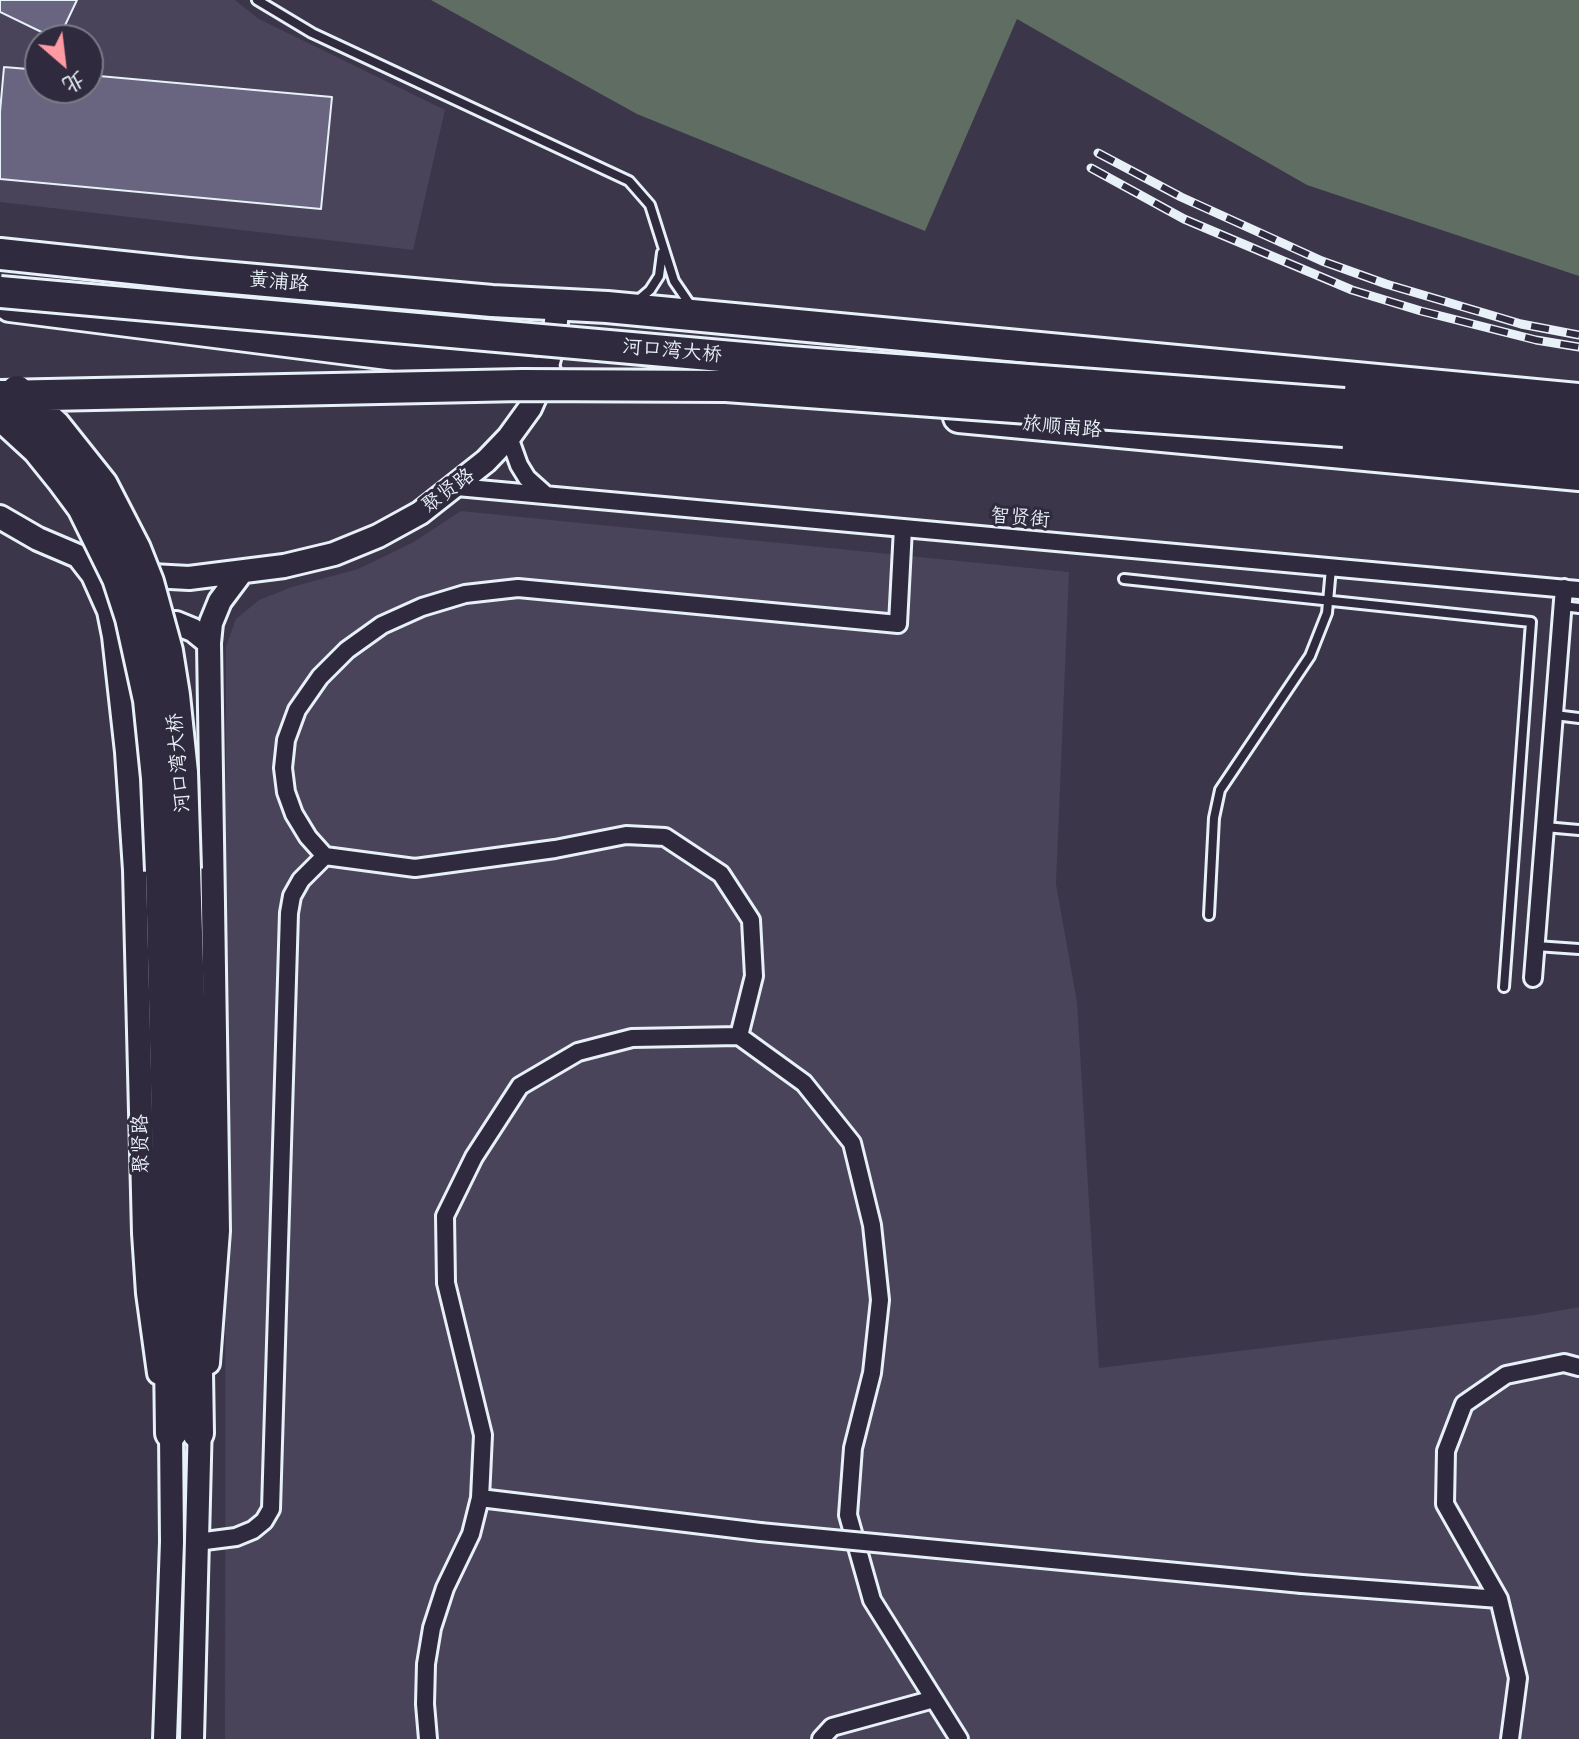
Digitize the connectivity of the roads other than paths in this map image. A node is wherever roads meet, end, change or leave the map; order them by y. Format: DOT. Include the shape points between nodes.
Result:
graph roads {
  1 [pos="257,0"];
  2 [pos="662,240"];
  3 [pos="0,254"];
  4 [pos="0,292"];
  5 [pos="558,304"];
  6 [pos="0,305"];
  7 [pos="622,308"];
  8 [pos="709,316"];
  9 [pos="545,374"];
  10 [pos="0,377"];
  11 [pos="0,396"];
  12 [pos="1579,399"];
  13 [pos="0,414"];
  14 [pos="1344,418"];
  15 [pos="1579,425"];
  16 [pos="509,437"];
  17 [pos="1579,451"];
  18 [pos="1579,475"];
  19 [pos="457,487"];
  20 [pos="546,495"];
  21 [pos="0,517"];
  22 [pos="903,528"];
  23 [pos="79,557"];
  24 [pos="1331,567"];
  25 [pos="241,573"];
  26 [pos="1124,579"];
  27 [pos="1571,589"];
  28 [pos="1327,601"];
  29 [pos="1571,607"];
  30 [pos="114,636"];
  31 [pos="209,643"];
  32 [pos="1554,715"];
  33 [pos="1579,718"];
  34 [pos="1545,827"];
  35 [pos="1579,830"];
  36 [pos="325,856"];
  37 [pos="173,870"];
  38 [pos="1209,915"];
  39 [pos="1536,946"];
  40 [pos="1579,949"];
  41 [pos="1533,978"];
  42 [pos="1504,987"];
  43 [pos="739,1036"];
  44 [pos="1579,1367"];
  45 [pos="184,1433"];
  46 [pos="480,1498"];
  47 [pos="197,1542"];
  48 [pos="1499,1599"];
  49 [pos="934,1699"];
  50 [pos="165,1739"];
  51 [pos="192,1739"];
  52 [pos="428,1739"];
  53 [pos="821,1739"];
  54 [pos="959,1739"];
  55 [pos="1510,1739"];
  1 -- 2 [label="lane" via="312,33 629,181 650,205"];
  2 -- 7 [label="lane" via="659,276 640,300"];
  2 -- 8 [label="lane" via="681,294"];
  3 -- 5 [label="highway, 黄浦路"];
  4 -- 14 [label="highway, 河口湾大桥, bridge"];
  5 -- 7 [label="highway"];
  5 -- 9 [label="main road, 聚贤路"];
  6 -- 9 [label="highway"];
  7 -- 8 [label="highway"];
  8 -- 12 [label="highway"];
  9 -- 16 [label="main road, 聚贤路"];
  9 -- 18 [label="highway, 旅顺南路"];
  10 -- 37 [label="highway, 河口湾大桥, bridge" via="80,455 120,517 144,571 174,695 182,772"];
  11 -- 14 [label="highway, 河口湾大桥, bridge" via="711,386"];
  13 -- 37 [label="highway, 河口湾大桥, bridge" via="38,449 83,507 118,578 149,700"];
  14 -- 15 [label="highway"];
  14 -- 17 [label="highway"];
  16 -- 19 [label="main road, 聚贤路"];
  16 -- 20 [label="street" via="527,478"];
  19 -- 20 [label="street, 智贤街"];
  19 -- 25 [label="main road, 聚贤路" via="378,536 334,554"];
  20 -- 22 [label="street, 智贤街"];
  21 -- 23 [label="main road, 聚贤路"];
  22 -- 24 [label="street, 智贤街"];
  22 -- 36 [label="street" via="898,624 518,588 465,594 382,625 320,677 297,710 286,740 286,792 308,837"];
  23 -- 25 [label="main road, 聚贤路" via="138,576"];
  23 -- 30 [label="main road, 聚贤路" via="101,591"];
  24 -- 27 [label="street, 智贤街"];
  24 -- 28 [label="lane"];
  25 -- 31 [label="main road, 聚贤路" via="220,601"];
  26 -- 28 [label="lane"];
  27 -- 29 [label="street"];
  28 -- 38 [label="lane" via="1310,656 1220,790"];
  28 -- 42 [label="lane" via="1531,622"];
  29 -- 32 [label="street"];
  30 -- 31 [label="main road" via="137,625 166,622 193,630"];
  30 -- 45 [label="main road, 聚贤路" via="135,870 148,1293"];
  31 -- 45 [label="main road, 聚贤路" via="218,1231 211,1340"];
  32 -- 33 [label="lane"];
  32 -- 34 [label="street"];
  34 -- 35 [label="lane"];
  34 -- 39 [label="street"];
  36 -- 43 [label="street" via="415,868 626,835 665,837 721,874 751,920 754,976"];
  36 -- 47 [label="street" via="301,880 289,913 271,1509 253,1530"];
  37 -- 45 [label="highway, 河口湾大桥"];
  39 -- 40 [label="lane"];
  39 -- 41 [label="street"];
  43 -- 46 [label="street" via="632,1038 578,1052 520,1086 474,1157 445,1216 446,1283 483,1435"];
  43 -- 49 [label="street" via="804,1083 852,1143 872,1225 880,1300 872,1373 853,1448 848,1515 872,1600"];
  44 -- 48 [label="street" via="1564,1363 1506,1375 1464,1404 1446,1451 1445,1504"];
  45 -- 47 [label="main road, 聚贤路"];
  45 -- 50 [label="main road, 聚贤路" via="172,1542"];
  46 -- 48 [label="street, bridge" via="760,1532"];
  46 -- 52 [label="street" via="471,1534 432,1628 426,1664"];
  47 -- 51 [label="main road, 聚贤路"];
  48 -- 55 [label="street" via="1518,1678"];
  49 -- 53 [label="street" via="832,1727"];
  49 -- 54 [label="street"];
}
